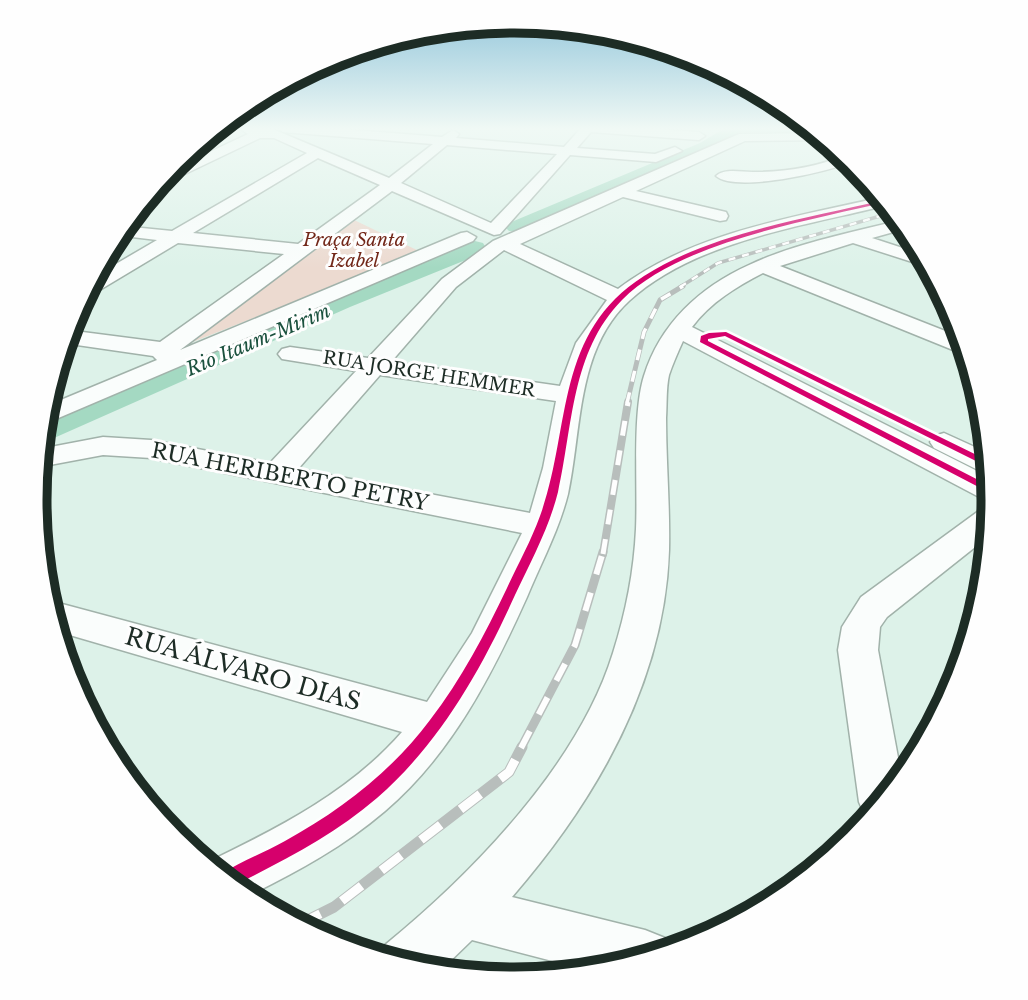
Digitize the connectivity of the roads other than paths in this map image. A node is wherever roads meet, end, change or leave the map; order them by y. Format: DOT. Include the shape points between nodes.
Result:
graph roads {
  1 [pos="281,175"];
  2 [pos="350,175"];
  3 [pos="402,175"];
  4 [pos="550,175"];
  5 [pos="656,175"];
  6 [pos="723,175"];
  7 [pos="781,175"];
  8 [pos="383,190"];
  9 [pos="618,191"];
  10 [pos="872,201"];
  11 [pos="439,206"];
  12 [pos="721,206"];
  13 [pos="446,227"];
  14 [pos="892,227"];
  15 [pos="132,233"];
  16 [pos="175,237"];
  17 [pos="467,237"];
  18 [pos="855,238"];
  19 [pos="501,240"];
  20 [pos="301,250"];
  21 [pos="912,258"];
  22 [pos="763,266"];
  23 [pos="103,280"];
  24 [pos="620,298"];
  25 [pos="699,330"];
  26 [pos="76,339"];
  27 [pos="953,342"];
  28 [pos="290,354"];
  29 [pos="163,358"];
  30 [pos="375,366"];
  31 [pos="568,395"];
  32 [pos="56,411"];
  33 [pos="49,456"];
  34 [pos="979,460"];
  35 [pos="277,474"];
  36 [pos="981,485"];
  37 [pos="540,526"];
  38 [pos="980,526"];
  39 [pos="62,618"];
  40 [pos="435,723"];
  41 [pos="883,785"];
  42 [pos="237,875"];
  43 [pos="465,912"];
  44 [pos="626,953"];
  45 [pos="415,956"];
  1 -- 16 [label="street"];
  2 -- 8 [label="street"];
  3 -- 8 [label="street"];
  4 -- 19 [label="street"];
  5 -- 9 [label="street"];
  6 -- 12 [label="street"];
  7 -- 12 [label="street"];
  8 -- 11 [label="street"];
  8 -- 11 [label="street" via="419,215"];
  8 -- 20 [label="street"];
  9 -- 12 [label="street"];
  9 -- 19 [label="street"];
  10 -- 12 [label="street"];
  11 -- 19 [label="street"];
  12 -- 24 [label="street" via="659,272"];
  13 -- 17 [label="street"];
  14 -- 18 [label="street"];
  15 -- 16 [label="street"];
  16 -- 20 [label="street"];
  16 -- 23 [label="street"];
  17 -- 19 [label="street" via="474,232"];
  17 -- 29 [label="street"];
  18 -- 21 [label="street"];
  18 -- 22 [label="street"];
  19 -- 24 [label="street"];
  19 -- 30 [label="street" via="449,283"];
  20 -- 29 [label="street"];
  22 -- 25 [label="street" via="705,297"];
  22 -- 27 [label="street"];
  24 -- 31 [label="street" via="592,337"];
  25 -- 34 [label="street"];
  25 -- 36 [label="street"];
  25 -- 43 [label="street" via="661,360 656,377 649,580 619,695 561,792"];
  26 -- 29 [label="street"];
  28 -- 30 [label="street, RUA JORGE HEMMER"];
  29 -- 32 [label="street"];
  30 -- 31 [label="street, RUA JORGE HEMMER"];
  30 -- 35 [label="street"];
  31 -- 37 [label="street" via="557,475"];
  33 -- 35 [label="street, RUA HERIBERTO PETRY" via="126,446"];
  35 -- 37 [label="street, RUA HERIBERTO PETRY"];
  37 -- 40 [label="street" via="476,664"];
  38 -- 41 [label="street" via="862,620 858,650"];
  39 -- 40 [label="street, RUA ÁLVARO DIAS"];
  40 -- 42 [label="street" via="371,793 273,858"];
  43 -- 44 [label="street"];
  43 -- 45 [label="street"];
}
